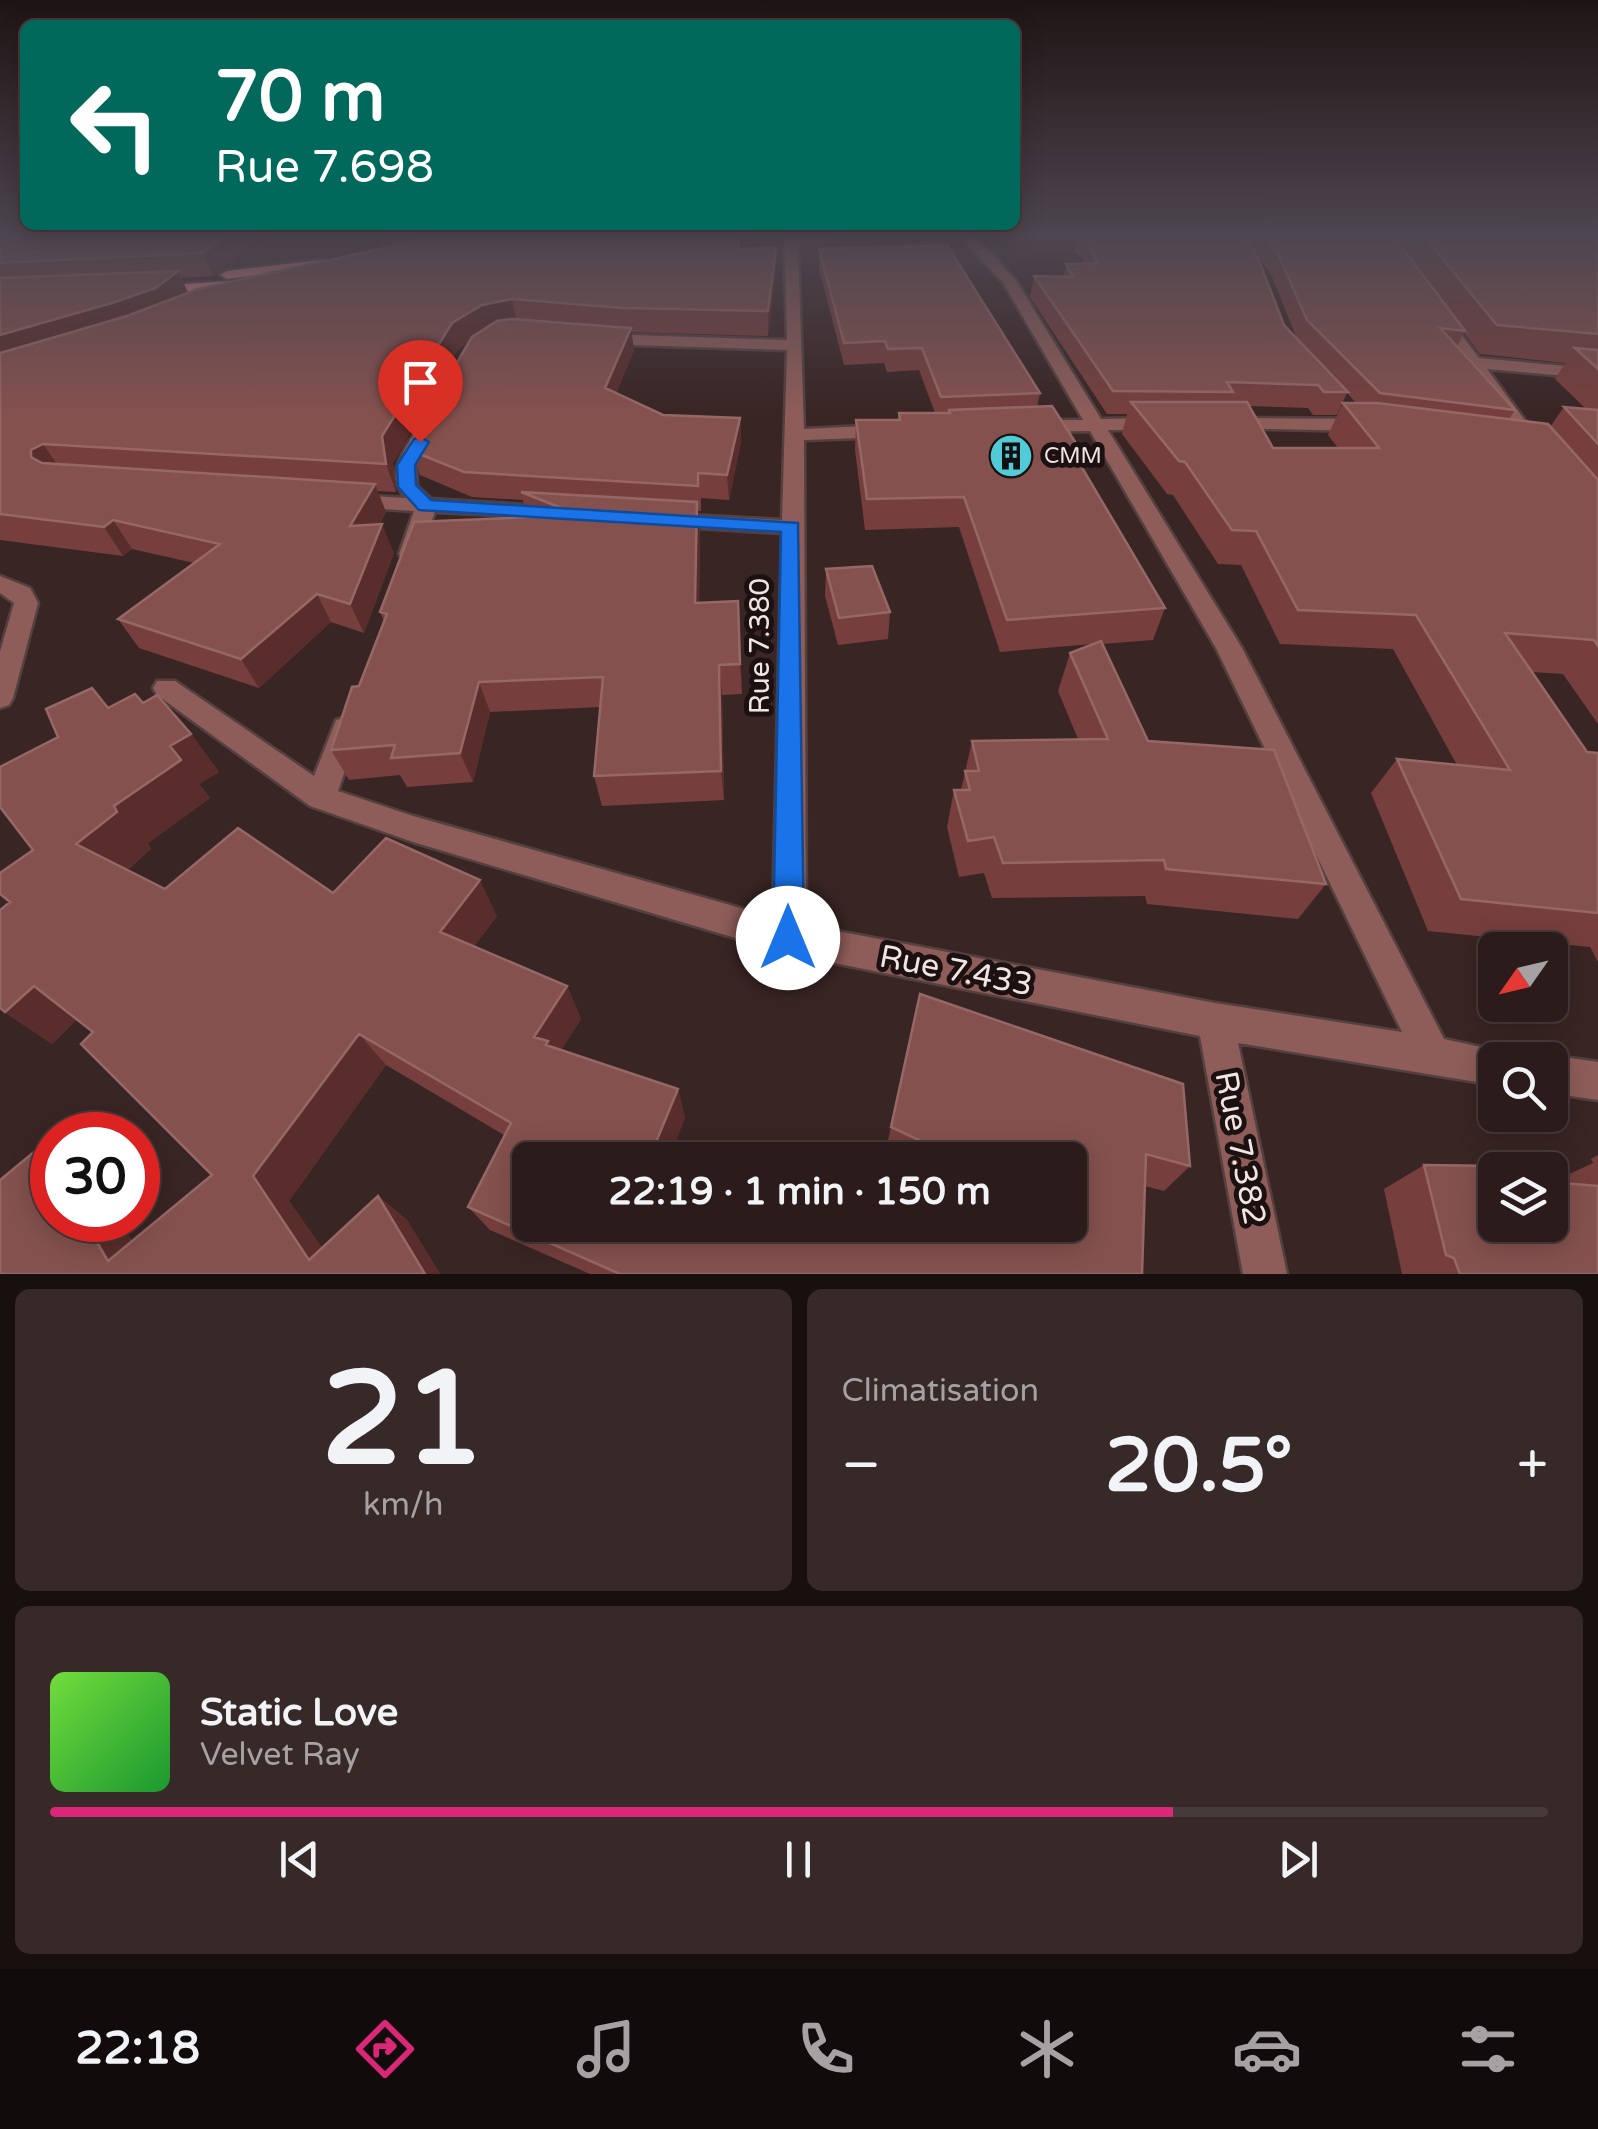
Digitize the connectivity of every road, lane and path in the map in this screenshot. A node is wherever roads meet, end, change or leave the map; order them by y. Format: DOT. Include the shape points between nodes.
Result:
graph roads {
  1 [pos="241,293"];
  2 [pos="794,293"];
  3 [pos="1017,293"];
  4 [pos="1426,299"];
  5 [pos="215,304"];
  6 [pos="571,336"];
  7 [pos="795,345"];
  8 [pos="1473,363"];
  9 [pos="1598,374"];
  10 [pos="1337,401"];
  11 [pos="442,403"];
  12 [pos="1095,424"];
  13 [pos="1171,424"];
  14 [pos="1209,424"];
  15 [pos="1020,426"];
  16 [pos="906,431"];
  17 [pos="793,435"];
  18 [pos="1551,468"];
  19 [pos="330,499"];
  20 [pos="426,506"];
  21 [pos="580,515"];
  22 [pos="637,518"];
  23 [pos="791,527"];
  24 [pos="405,570"];
  25 [pos="0,584"];
  26 [pos="2,686"];
  27 [pos="166,688"];
  28 [pos="354,709"];
  29 [pos="320,797"];
  30 [pos="788,938"];
  31 [pos="1215,1021"];
  32 [pos="1432,1057"];
  33 [pos="1478,1064"];
  34 [pos="1568,1077"];
  35 [pos="1598,1081"];
  36 [pos="1265,1274"];
  1 -- 5 [label="street"];
  2 -- 7 [label="street, Rue 7.380"];
  3 -- 12 [label="street"];
  4 -- 8 [label="street"];
  6 -- 7 [label="street"];
  7 -- 17 [label="street, Rue 7.380"];
  8 -- 9 [label="street"];
  8 -- 18 [label="street" via="1526,447"];
  10 -- 14 [label="street" via="1370,426"];
  11 -- 20 [label="street" via="406,465 407,487"];
  12 -- 13 [label="street"];
  12 -- 15 [label="street"];
  12 -- 32 [label="street" via="1229,648"];
  16 -- 17 [label="street"];
  17 -- 23 [label="street, Rue 7.380"];
  19 -- 20 [label="street"];
  20 -- 21 [label="street"];
  20 -- 24 [label="street"];
  22 -- 23 [label="street"];
  23 -- 30 [label="street, Rue 7.380"];
  25 -- 26 [label="street" via="26,603"];
  27 -- 29 [label="street, Rue 7.433"];
  28 -- 29 [label="street"];
  29 -- 30 [label="street, Rue 7.433"];
  30 -- 31 [label="street, Rue 7.433"];
  31 -- 32 [label="street, Rue 7.433"];
  31 -- 36 [label="street, Rue 7.382"];
  32 -- 33 [label="street, Rue 7.433"];
  34 -- 35 [label="street"];
}
